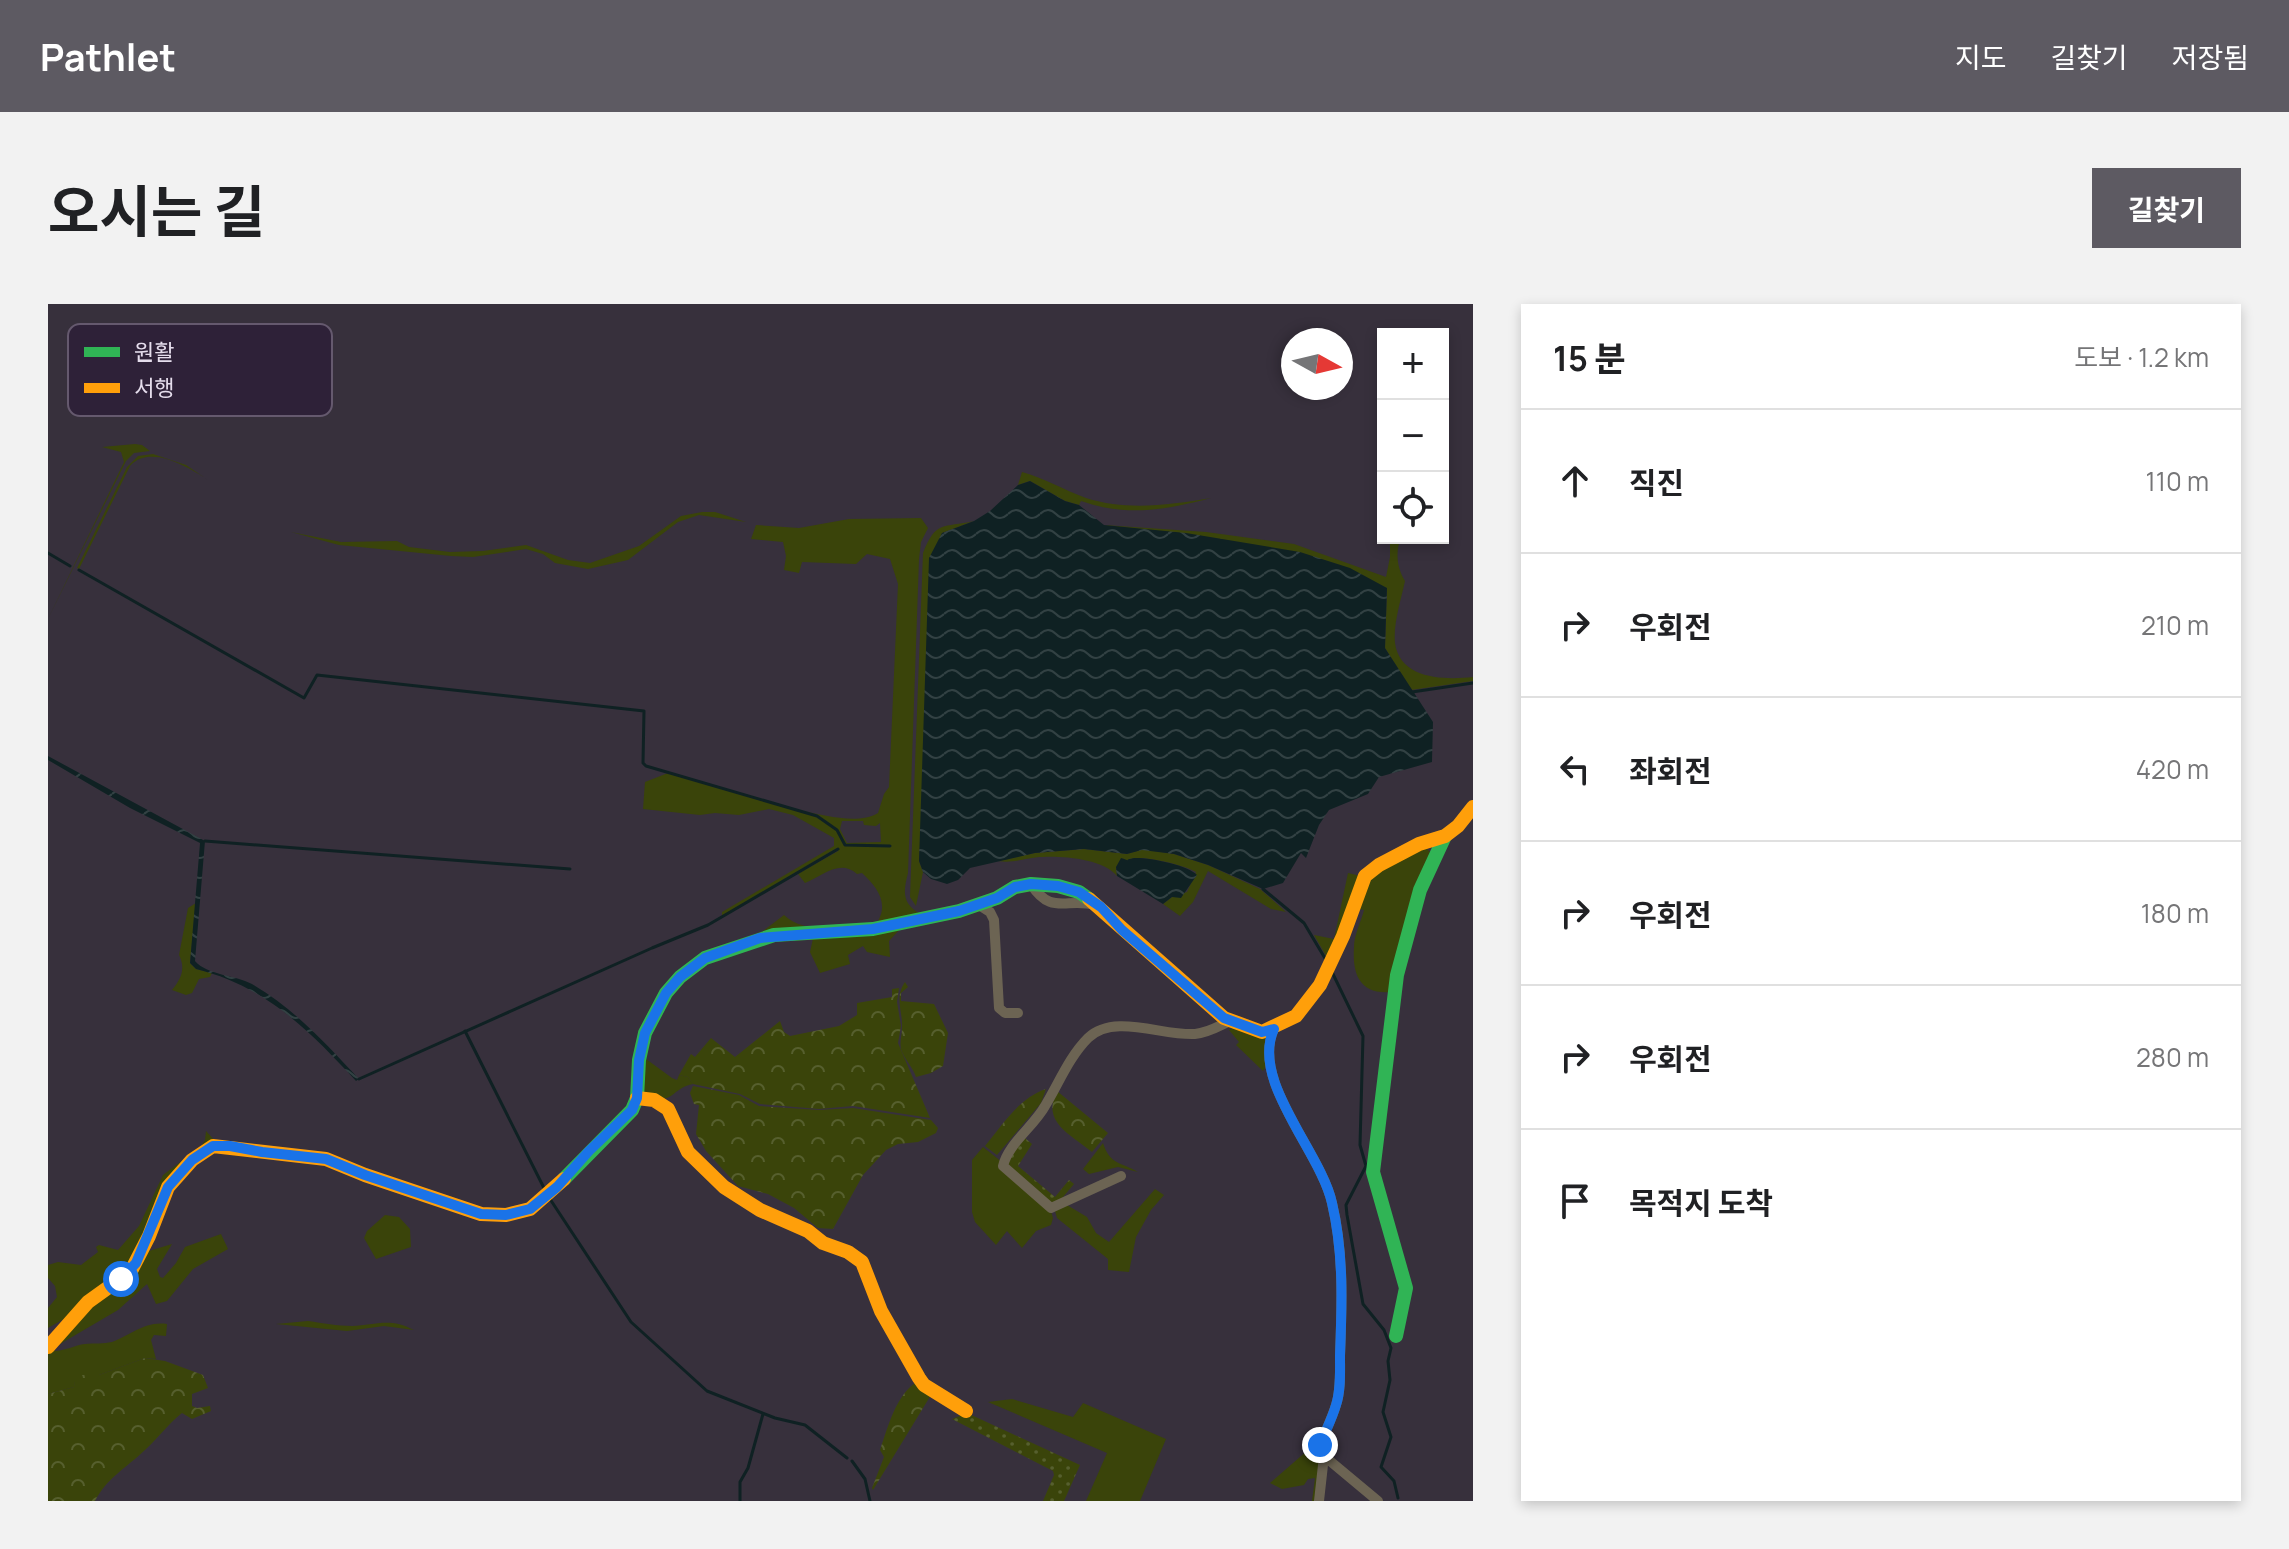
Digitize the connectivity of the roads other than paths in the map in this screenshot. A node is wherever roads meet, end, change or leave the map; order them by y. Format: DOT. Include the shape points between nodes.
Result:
graph roads {
  1 [pos="1473,807"];
  2 [pos="1445,836"];
  3 [pos="979,905"];
  4 [pos="1018,1013"];
  5 [pos="1230,1021"];
  6 [pos="1274,1029"];
  7 [pos="637,1098"];
  8 [pos="1121,1176"];
  9 [pos="1396,1336"];
  10 [pos="48,1347"];
  11 [pos="966,1411"];
  12 [pos="1324,1456"];
  13 [pos="1319,1501"];
  14 [pos="1378,1501"];
  1 -- 2 [label="street"];
  2 -- 6 [label="street" via="1419,844 1365,876 1320,985 1296,1016"];
  2 -- 9 [label="street" via="1420,890 1397,975 1373,1172 1406,1288"];
  3 -- 4 [label="street" via="994,920 999,1008"];
  3 -- 5 [label="street" via="1031,884 1071,888 1101,907"];
  3 -- 7 [label="street" via="873,929 774,935 705,958 666,993 645,1033"];
  5 -- 6 [label="street" via="1262,1032"];
  5 -- 8 [label="street" via="1194,1034 1114,1025 1098,1030 1073,1057 1003,1166 1051,1208"];
  6 -- 12 [label="street" via="1268,1067 1326,1183 1339,1249 1340,1379 1337,1403 1320,1445"];
  7 -- 10 [label="street" via="626,1119 548,1196 530,1209 506,1215 459,1208 319,1157 213,1146 168,1187 131,1271 88,1302"];
  7 -- 11 [label="street" via="668,1109 688,1152 724,1187 862,1262 881,1311 919,1378"];
  12 -- 13 [label="street"];
  12 -- 14 [label="street"];
}
